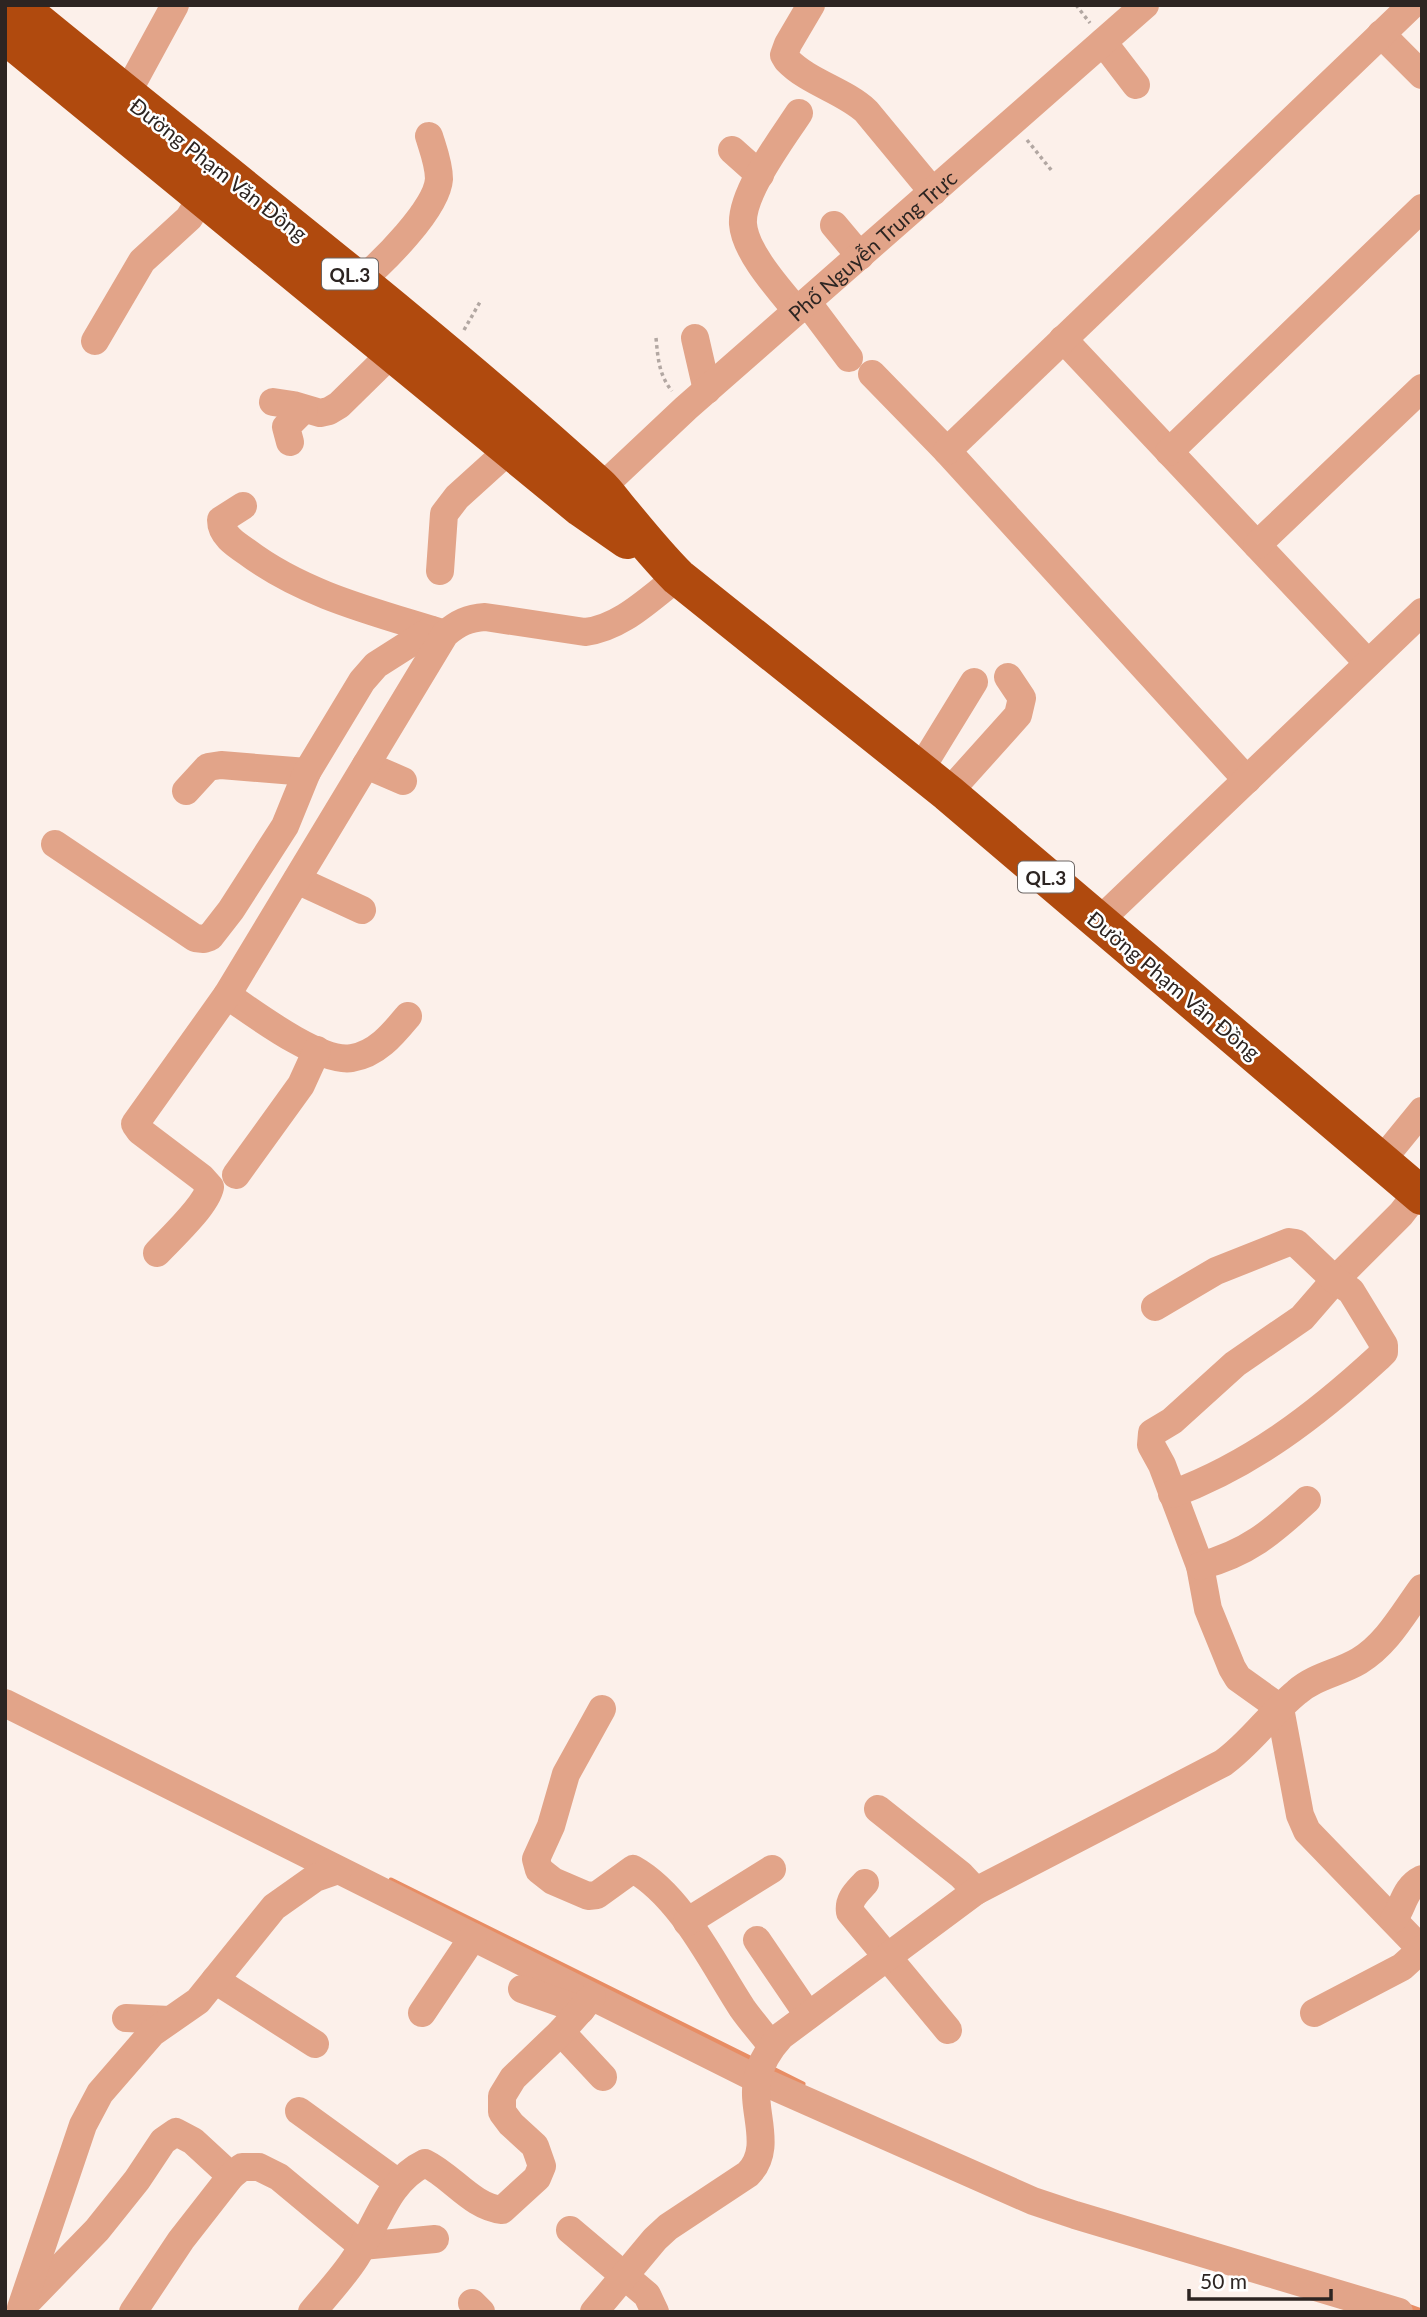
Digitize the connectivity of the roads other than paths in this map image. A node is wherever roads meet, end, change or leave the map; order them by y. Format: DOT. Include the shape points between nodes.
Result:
graph roads {
  1 [pos="17,5"];
  2 [pos="175,5"];
  3 [pos="811,5"];
  4 [pos="1145,5"];
  5 [pos="1412,5"];
  6 [pos="1381,34"];
  7 [pos="5,35"];
  8 [pos="1103,42"];
  9 [pos="1422,75"];
  10 [pos="1136,85"];
  11 [pos="126,95"];
  12 [pos="799,113"];
  13 [pos="429,136"];
  14 [pos="732,150"];
  15 [pos="760,175"];
  16 [pos="211,183"];
  17 [pos="933,192"];
  18 [pos="1422,208"];
  19 [pos="834,225"];
  20 [pos="860,256"];
  21 [pos="359,282"];
  22 [pos="802,307"];
  23 [pos="695,338"];
  24 [pos="1063,339"];
  25 [pos="95,341"];
  26 [pos="392,352"];
  27 [pos="849,358"];
  28 [pos="872,374"];
  29 [pos="1422,388"];
  30 [pos="696,399"];
  31 [pos="273,402"];
  32 [pos="304,409"];
  33 [pos="290,442"];
  34 [pos="509,450"];
  35 [pos="947,451"];
  36 [pos="1169,452"];
  37 [pos="601,488"];
  38 [pos="243,506"];
  39 [pos="1257,545"];
  40 [pos="671,570"];
  41 [pos="440,571"];
  42 [pos="1422,612"];
  43 [pos="438,632"];
  44 [pos="1368,663"];
  45 [pos="1008,677"];
  46 [pos="974,682"];
  47 [pos="366,765"];
  48 [pos="307,772"];
  49 [pos="1247,780"];
  50 [pos="403,781"];
  51 [pos="934,782"];
  52 [pos="186,791"];
  53 [pos="55,844"];
  54 [pos="297,880"];
  55 [pos="362,910"];
  56 [pos="1098,922"];
  57 [pos="227,995"];
  58 [pos="408,1016"];
  59 [pos="317,1050"];
  60 [pos="1422,1111"];
  61 [pos="1382,1160"];
  62 [pos="236,1175"];
  63 [pos="1420,1194"];
  64 [pos="157,1253"];
  65 [pos="1335,1280"];
  66 [pos="1156,1307"];
  67 [pos="1172,1494"];
  68 [pos="1307,1500"];
  69 [pos="1200,1566"];
  70 [pos="1422,1588"];
  71 [pos="5,1703"];
  72 [pos="1280,1708"];
  73 [pos="602,1709"];
  74 [pos="878,1809"];
  75 [pos="772,1869"];
  76 [pos="338,1870"];
  77 [pos="1422,1879"];
  78 [pos="865,1883"];
  79 [pos="976,1891"];
  80 [pos="1394,1919"];
  81 [pos="687,1922"];
  82 [pos="473,1937"];
  83 [pos="757,1940"];
  84 [pos="1422,1949"];
  85 [pos="886,1956"];
  86 [pos="215,1980"];
  87 [pos="522,1989"];
  88 [pos="587,2004"];
  89 [pos="1314,2012"];
  90 [pos="422,2013"];
  91 [pos="808,2015"];
  92 [pos="126,2018"];
  93 [pos="170,2020"];
  94 [pos="948,2030"];
  95 [pos="562,2032"];
  96 [pos="315,2044"];
  97 [pos="764,2063"];
  98 [pos="603,2077"];
  99 [pos="299,2111"];
  100 [pos="231,2176"];
  101 [pos="397,2182"];
  102 [pos="570,2230"];
  103 [pos="435,2239"];
  104 [pos="362,2246"];
  105 [pos="623,2276"];
  106 [pos="1353,2305"];
  107 [pos="20,2310"];
  108 [pos="133,2312"];
  109 [pos="312,2312"];
  110 [pos="594,2312"];
  111 [pos="655,2312"];
  112 [pos="1398,2312"];
  1 -- 11 [label="highway, Đường Phạm Văn Đồng / QL.3"];
  2 -- 11 [label="street"];
  3 -- 17 [label="street" via="784,55 820,83 860,105"];
  4 -- 8 [label="street, Phố Nguyễn Trung Trực"];
  5 -- 6 [label="street"];
  6 -- 9 [label="street"];
  6 -- 24 [label="street"];
  7 -- 16 [label="highway, Đường Phạm Văn Đồng / QL.3"];
  8 -- 10 [label="street"];
  8 -- 17 [label="street, Phố Nguyễn Trung Trực"];
  11 -- 16 [label="highway, Đường Phạm Văn Đồng / QL.3" via="173,134"];
  12 -- 15 [label="street"];
  13 -- 21 [label="street" via="439,182 410,232"];
  14 -- 15 [label="street"];
  15 -- 22 [label="street" via="744,209 747,238 759,261"];
  16 -- 21 [label="highway, Đường Phạm Văn Đồng / QL.3"];
  16 -- 25 [label="street" via="189,218 142,261"];
  16 -- 26 [label="highway, Đường Phạm Văn Đồng / QL.3"];
  17 -- 20 [label="street, Phố Nguyễn Trung Trực"];
  18 -- 36 [label="street"];
  19 -- 20 [label="street"];
  20 -- 22 [label="street, Phố Nguyễn Trung Trực"];
  21 -- 37 [label="highway, Đường Phạm Văn Đồng / QL.3"];
  22 -- 27 [label="street"];
  22 -- 30 [label="street, Phố Nguyễn Trung Trực"];
  23 -- 30 [label="street"];
  24 -- 35 [label="street"];
  24 -- 36 [label="street"];
  26 -- 32 [label="street" via="340,405 320,413"];
  26 -- 34 [label="highway, Đường Phạm Văn Đồng / QL.3"];
  28 -- 35 [label="street"];
  29 -- 39 [label="street"];
  30 -- 37 [label="street, Phố Nguyễn Trung Trực"];
  31 -- 32 [label="street"];
  32 -- 33 [label="street" via="286,427"];
  34 -- 40 [label="highway, Đường Phạm Văn Đồng / QL.3" via="597,520"];
  34 -- 41 [label="street" via="443,514"];
  35 -- 49 [label="street"];
  36 -- 39 [label="street"];
  37 -- 40 [label="highway, Đường Phạm Văn Đồng / QL.3"];
  38 -- 43 [label="street" via="220,520 222,529 270,570 346,604"];
  39 -- 44 [label="street"];
  40 -- 43 [label="street" via="615,624 600,630 585,632 485,617"];
  40 -- 51 [label="highway, Đường Phạm Văn Đồng / QL.3"];
  42 -- 44 [label="street"];
  43 -- 47 [label="street"];
  43 -- 48 [label="street" via="376,665"];
  44 -- 49 [label="street"];
  45 -- 51 [label="street" via="1022,698 1018,715"];
  46 -- 51 [label="street"];
  47 -- 50 [label="street"];
  47 -- 54 [label="street"];
  48 -- 52 [label="street" via="208,767"];
  48 -- 53 [label="street" via="285,826 231,910 204,939 195,938"];
  49 -- 56 [label="street"];
  51 -- 56 [label="highway, Đường Phạm Văn Đồng / QL.3"];
  54 -- 55 [label="street"];
  54 -- 57 [label="street"];
  56 -- 61 [label="highway, Đường Phạm Văn Đồng / QL.3"];
  57 -- 59 [label="street"];
  57 -- 64 [label="street" via="135,1124 210,1187 202,1203"];
  58 -- 59 [label="street" via="393,1035 364,1055 346,1059"];
  59 -- 62 [label="street" via="301,1085"];
  60 -- 61 [label="street"];
  61 -- 63 [label="highway, Đường Phạm Văn Đồng / QL.3"];
  63 -- 65 [label="street"];
  65 -- 66 [label="street" via="1289,1242 1216,1272"];
  65 -- 67 [label="street" via="1302,1318 1235,1364 1172,1421 1152,1433 1151,1445"];
  65 -- 67 [label="street" via="1351,1291 1384,1352 1318,1412 1248,1459"];
  67 -- 69 [label="street"];
  68 -- 69 [label="street" via="1261,1539 1230,1558"];
  69 -- 72 [label="street" via="1208,1609 1232,1668 1238,1678"];
  70 -- 72 [label="street" via="1372,1653 1309,1683"];
  71 -- 76 [label="street"];
  72 -- 79 [label="street" via="1223,1763"];
  72 -- 80 [label="street" via="1307,1831"];
  73 -- 81 [label="street" via="566,1774 536,1859 539,1870 588,1896 597,1895 633,1869"];
  74 -- 79 [label="street"];
  75 -- 81 [label="street"];
  76 -- 82 [label="street"];
  76 -- 86 [label="street" via="304,1885 274,1907"];
  77 -- 80 [label="street" via="1404,1895"];
  78 -- 85 [label="street" via="851,1899 850,1912"];
  79 -- 85 [label="street"];
  80 -- 84 [label="street"];
  81 -- 97 [label="street" via="744,2011"];
  82 -- 88 [label="street"];
  82 -- 90 [label="street"];
  83 -- 91 [label="street"];
  84 -- 89 [label="street" via="1402,1967"];
  85 -- 91 [label="street"];
  85 -- 94 [label="street"];
  86 -- 93 [label="street" via="198,2001"];
  86 -- 96 [label="street"];
  87 -- 88 [label="street"];
  88 -- 95 [label="street"];
  88 -- 97 [label="street"];
  91 -- 97 [label="street"];
  92 -- 93 [label="street"];
  93 -- 107 [label="street" via="152,2033 100,2093 83,2125"];
  95 -- 98 [label="street"];
  95 -- 101 [label="street" via="513,2078 502,2096 502,2112 535,2146 542,2166 537,2179 514,2200 502,2210 489,2209 425,2163"];
  97 -- 105 [label="street" via="757,2165 668,2227"];
  97 -- 106 [label="street" via="1044,2204"];
  99 -- 101 [label="street"];
  100 -- 104 [label="street" via="242,2167 259,2166 279,2177"];
  100 -- 107 [label="street" via="193,2141 176,2132 163,2141 97,2230"];
  100 -- 108 [label="street"];
  101 -- 104 [label="street"];
  102 -- 105 [label="street"];
  103 -- 104 [label="street"];
  104 -- 109 [label="street"];
  105 -- 110 [label="street"];
  105 -- 111 [label="street" via="647,2295"];
  106 -- 112 [label="street"];
}
